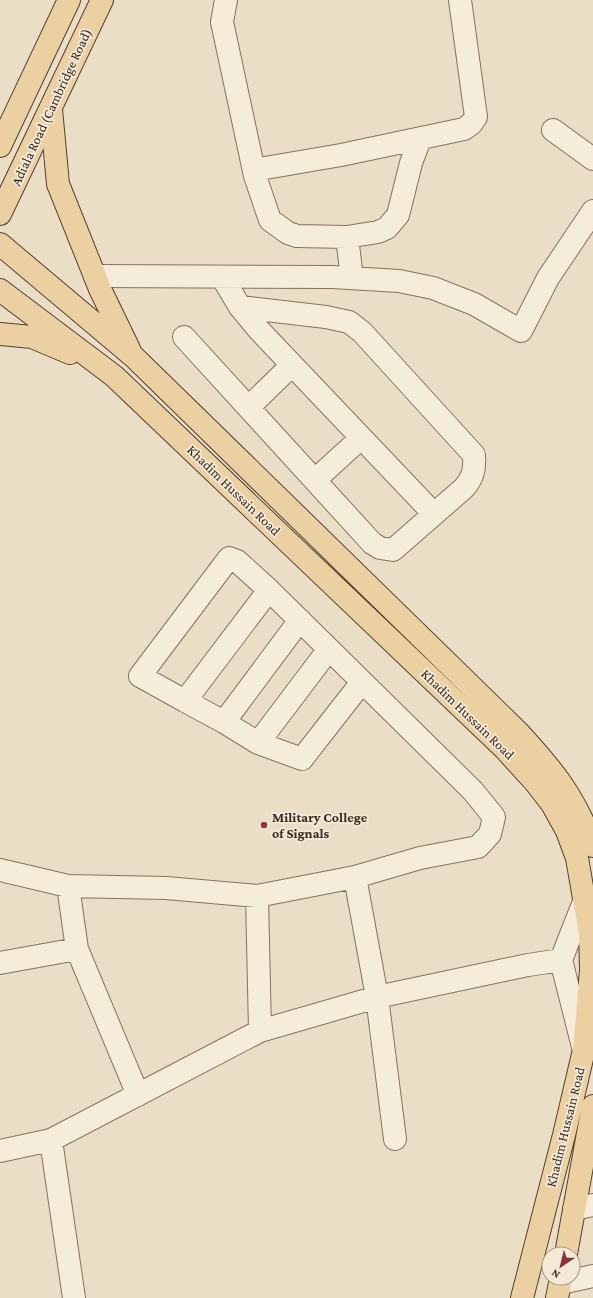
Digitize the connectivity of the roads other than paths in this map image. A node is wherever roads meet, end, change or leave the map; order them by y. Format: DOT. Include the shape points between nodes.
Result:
graph roads {
  1 [pos="69,0"];
  2 [pos="102,0"];
  3 [pos="226,0"];
  4 [pos="460,0"];
  5 [pos="51,109"];
  6 [pos="553,130"];
  7 [pos="420,139"];
  8 [pos="0,146"];
  9 [pos="593,159"];
  10 [pos="254,170"];
  11 [pos="593,212"];
  12 [pos="0,214"];
  13 [pos="347,237"];
  14 [pos="0,244"];
  15 [pos="95,276"];
  16 [pos="222,277"];
  17 [pos="352,278"];
  18 [pos="0,290"];
  19 [pos="240,307"];
  20 [pos="0,334"];
  21 [pos="184,337"];
  22 [pos="133,356"];
  23 [pos="292,365"];
  24 [pos="114,376"];
  25 [pos="249,407"];
  26 [pos="361,438"];
  27 [pos="315,480"];
  28 [pos="434,514"];
  29 [pos="269,590"];
  30 [pos="300,620"];
  31 [pos="329,649"];
  32 [pos="362,682"];
  33 [pos="185,701"];
  34 [pos="224,722"];
  35 [pos="258,743"];
  36 [pos="593,846"];
  37 [pos="0,870"];
  38 [pos="355,877"];
  39 [pos="68,886"];
  40 [pos="257,896"];
  41 [pos="585,899"];
  42 [pos="76,949"];
  43 [pos="561,960"];
  44 [pos="0,963"];
  45 [pos="377,997"];
  46 [pos="260,1031"];
  47 [pos="584,1050"];
  48 [pos="138,1095"];
  49 [pos="593,1106"];
  50 [pos="395,1139"];
  51 [pos="51,1140"];
  52 [pos="0,1151"];
  53 [pos="584,1207"];
  54 [pos="569,1246"];
  55 [pos="593,1276"];
  56 [pos="581,1280"];
  57 [pos="74,1298"];
  58 [pos="522,1298"];
  1 -- 8 [label="main road, Adiala Road (Cambridge Road)"];
  2 -- 5 [label="main road, Adiala Road (Cambridge Road)"];
  3 -- 10 [label="street" via="222,22"];
  4 -- 7 [label="street" via="476,117 464,130"];
  5 -- 12 [label="main road, Adiala Road (Cambridge Road)"];
  5 -- 15 [label="main road" via="58,184"];
  6 -- 9 [label="street"];
  7 -- 10 [label="street"];
  7 -- 13 [label="street" via="398,214 393,223 378,232"];
  10 -- 13 [label="street" via="270,220 288,233 297,236"];
  11 -- 17 [label="street" via="548,278 521,331 474,304 433,288 399,281"];
  13 -- 17 [label="street"];
  14 -- 22 [label="main road, Khadim Hussain Road"];
  15 -- 16 [label="street"];
  15 -- 22 [label="main road"];
  16 -- 17 [label="street"];
  16 -- 19 [label="street"];
  18 -- 24 [label="main road, Khadim Hussain Road"];
  19 -- 23 [label="street"];
  19 -- 28 [label="street" via="326,317 349,322 362,332 474,455 475,467 471,480"];
  20 -- 24 [label="main road" via="32,337"];
  21 -- 25 [label="street"];
  22 -- 36 [label="main road, Khadim Hussain Road" via="548,765 583,819"];
  23 -- 25 [label="street"];
  23 -- 26 [label="street"];
  24 -- 41 [label="main road, Khadim Hussain Road" via="498,742 535,782 552,804 567,831 578,858"];
  25 -- 27 [label="street"];
  26 -- 27 [label="street"];
  26 -- 28 [label="street"];
  27 -- 28 [label="street" via="372,543 380,548 393,550"];
  29 -- 30 [label="street"];
  29 -- 33 [label="street"];
  29 -- 33 [label="street" via="237,561 229,558 140,676"];
  30 -- 31 [label="street"];
  30 -- 34 [label="street"];
  31 -- 32 [label="street"];
  31 -- 35 [label="street"];
  32 -- 35 [label="street" via="302,759"];
  32 -- 38 [label="street" via="473,791 494,817 490,834 478,847 420,858"];
  33 -- 34 [label="street"];
  34 -- 35 [label="street"];
  37 -- 39 [label="street"];
  38 -- 40 [label="street"];
  38 -- 45 [label="street"];
  39 -- 40 [label="street" via="166,888"];
  39 -- 42 [label="street"];
  40 -- 46 [label="street"];
  41 -- 43 [label="street"];
  41 -- 47 [label="main road, Khadim Hussain Road" via="590,933 591,970"];
  42 -- 44 [label="street"];
  42 -- 48 [label="street"];
  43 -- 45 [label="street"];
  43 -- 47 [label="street"];
  45 -- 46 [label="street"];
  45 -- 50 [label="street"];
  46 -- 48 [label="street"];
  47 -- 58 [label="main road, Khadim Hussain Road"];
  48 -- 51 [label="street"];
  49 -- 53 [label="main road, Khadim Hussain Road"];
  51 -- 52 [label="street"];
  51 -- 57 [label="street"];
  53 -- 54 [label="main road, Khadim Hussain Road"];
  55 -- 56 [label="street"];
}
